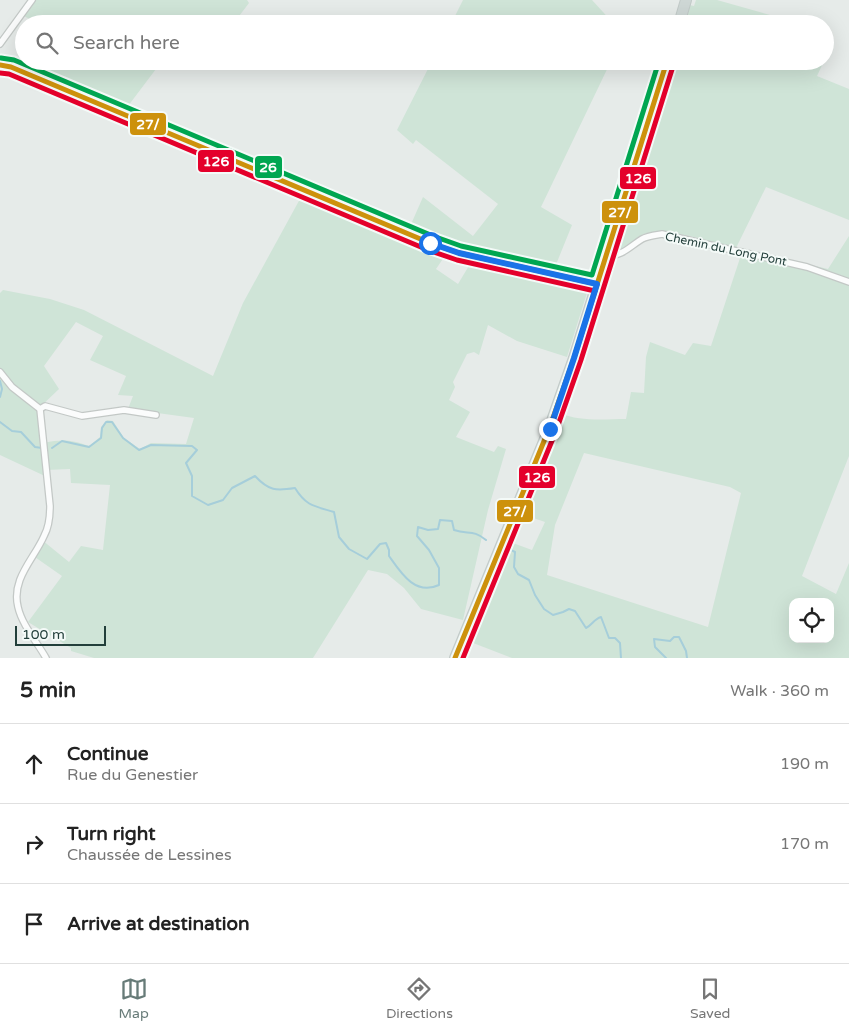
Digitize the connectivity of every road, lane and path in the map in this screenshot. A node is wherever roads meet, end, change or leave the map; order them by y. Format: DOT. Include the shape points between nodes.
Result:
graph roads {
  1 [pos="32,0"];
  2 [pos="686,0"];
  3 [pos="21,15"];
  4 [pos="682,15"];
  5 [pos="15,23"];
  6 [pos="0,44"];
  7 [pos="0,65"];
  8 [pos="15,69"];
  9 [pos="18,70"];
  10 [pos="664,70"];
  11 [pos="606,256"];
  12 [pos="849,282"];
  13 [pos="597,284"];
  14 [pos="0,372"];
  15 [pos="40,410"];
  16 [pos="156,415"];
  17 [pos="46,658"];
  18 [pos="455,658"];
  1 -- 3 [label="street"];
  2 -- 4 [label="main road"];
  5 -- 6 [label="street"];
  7 -- 8 [label="street"];
  9 -- 13 [label="street" via="430,243 459,253"];
  10 -- 11 [label="main road"];
  11 -- 12 [label="street, Chemin du Long Pont" via="618,255 644,238 662,234 807,267"];
  11 -- 13 [label="main road"];
  13 -- 18 [label="main road" via="550,429"];
  14 -- 15 [label="street" via="12,387"];
  15 -- 16 [label="street" via="45,406 82,416 124,410"];
  15 -- 17 [label="street" via="50,518 42,541 21,578 16,600"];
}
